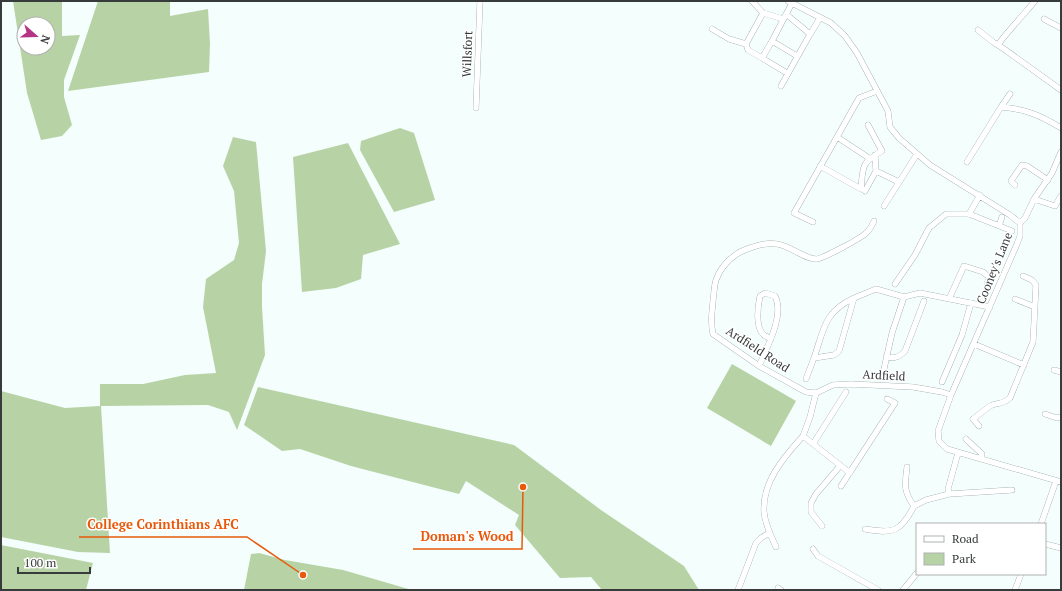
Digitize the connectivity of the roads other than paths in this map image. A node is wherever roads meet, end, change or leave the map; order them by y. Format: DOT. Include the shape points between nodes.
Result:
graph roads {
  1 [pos="480,1"];
  2 [pos="752,1"];
  3 [pos="1036,1"];
  4 [pos="790,2"];
  5 [pos="763,13"];
  6 [pos="784,17"];
  7 [pos="820,18"];
  8 [pos="1044,19"];
  9 [pos="1061,28"];
  10 [pos="712,29"];
  11 [pos="978,30"];
  12 [pos="810,34"];
  13 [pos="772,41"];
  14 [pos="746,44"];
  15 [pos="998,45"];
  16 [pos="797,56"];
  17 [pos="762,58"];
  18 [pos="787,73"];
  19 [pos="781,86"];
  20 [pos="1061,90"];
  21 [pos="877,91"];
  22 [pos="1010,94"];
  23 [pos="1001,107"];
  24 [pos="476,108"];
  25 [pos="868,125"];
  26 [pos="1061,128"];
  27 [pos="837,137"];
  28 [pos="1061,152"];
  29 [pos="917,154"];
  30 [pos="875,155"];
  31 [pos="869,158"];
  32 [pos="1060,160"];
  33 [pos="968,162"];
  34 [pos="820,166"];
  35 [pos="876,171"];
  36 [pos="1048,180"];
  37 [pos="899,182"];
  38 [pos="1015,185"];
  39 [pos="865,191"];
  40 [pos="980,195"];
  41 [pos="1061,196"];
  42 [pos="1034,199"];
  43 [pos="884,206"];
  44 [pos="969,214"];
  45 [pos="1002,217"];
  46 [pos="874,221"];
  47 [pos="813,222"];
  48 [pos="1020,223"];
  49 [pos="999,226"];
  50 [pos="1012,232"];
  51 [pos="1023,276"];
  52 [pos="987,283"];
  53 [pos="895,284"];
  54 [pos="904,297"];
  55 [pos="854,298"];
  56 [pos="949,299"];
  57 [pos="1015,299"];
  58 [pos="924,301"];
  59 [pos="971,304"];
  60 [pos="990,307"];
  61 [pos="1035,307"];
  62 [pos="771,339"];
  63 [pos="974,344"];
  64 [pos="886,357"];
  65 [pos="814,358"];
  66 [pos="1024,364"];
  67 [pos="759,366"];
  68 [pos="1054,370"];
  69 [pos="1061,372"];
  70 [pos="882,378"];
  71 [pos="806,379"];
  72 [pos="942,382"];
  73 [pos="846,392"];
  74 [pos="816,394"];
  75 [pos="951,395"];
  76 [pos="887,398"];
  77 [pos="1045,414"];
  78 [pos="1061,417"];
  79 [pos="979,426"];
  80 [pos="803,436"];
  81 [pos="966,439"];
  82 [pos="813,444"];
  83 [pos="958,453"];
  84 [pos="981,459"];
  85 [pos="840,466"];
  86 [pos="907,467"];
  87 [pos="850,473"];
  88 [pos="1059,482"];
  89 [pos="841,486"];
  90 [pos="1012,490"];
  91 [pos="949,494"];
  92 [pos="914,506"];
  93 [pos="1041,523"];
  94 [pos="822,526"];
  95 [pos="865,529"];
  96 [pos="769,533"];
  97 [pos="1046,544"];
  98 [pos="776,547"];
  99 [pos="1061,548"];
  100 [pos="813,549"];
  101 [pos="916,574"];
  102 [pos="1021,575"];
  103 [pos="738,590"];
  104 [pos="878,590"];
  105 [pos="903,590"];
  106 [pos="1015,590"];
  1 -- 24 [label="street, Willsfort"];
  2 -- 5 [label="street"];
  3 -- 15 [label="street"];
  4 -- 6 [label="street"];
  4 -- 7 [label="street, Cooney's Lane"];
  5 -- 6 [label="street"];
  5 -- 14 [label="street"];
  6 -- 12 [label="street"];
  6 -- 13 [label="street"];
  7 -- 12 [label="street"];
  7 -- 21 [label="street, Cooney's Lane" via="831,23 845,36"];
  8 -- 9 [label="street"];
  10 -- 14 [label="street" via="729,39"];
  11 -- 15 [label="street"];
  12 -- 16 [label="street"];
  13 -- 16 [label="street"];
  13 -- 17 [label="street"];
  14 -- 17 [label="street" via="748,50"];
  15 -- 20 [label="street"];
  16 -- 18 [label="street"];
  17 -- 18 [label="street"];
  18 -- 19 [label="street"];
  21 -- 27 [label="street" via="859,98"];
  21 -- 29 [label="street, Cooney's Lane" via="888,111 890,127"];
  22 -- 23 [label="street"];
  23 -- 26 [label="street" via="1044,117"];
  23 -- 33 [label="street"];
  25 -- 30 [label="street" via="882,150"];
  27 -- 31 [label="street"];
  27 -- 34 [label="street"];
  28 -- 32 [label="street"];
  29 -- 37 [label="street"];
  29 -- 40 [label="street, Cooney's Lane" via="930,165"];
  30 -- 31 [label="street"];
  30 -- 35 [label="street"];
  31 -- 34 [label="street" via="863,166 862,189"];
  32 -- 36 [label="street"];
  34 -- 47 [label="street" via="794,213"];
  35 -- 37 [label="street"];
  35 -- 39 [label="street"];
  36 -- 38 [label="street" via="1022,165 1010,181"];
  36 -- 42 [label="street"];
  37 -- 43 [label="street"];
  40 -- 44 [label="street"];
  40 -- 48 [label="street, Cooney's Lane"];
  41 -- 42 [label="street" via="1055,206"];
  42 -- 48 [label="street"];
  44 -- 49 [label="street"];
  44 -- 53 [label="street" via="946,214 929,228 915,255"];
  45 -- 49 [label="street"];
  46 -- 67 [label="street, Ardfield Road" via="864,234 821,258 811,258 777,244 765,244 741,252 723,266 716,283 710,322 713,334"];
  48 -- 60 [label="street, Cooney's Lane" via="1020,236"];
  49 -- 50 [label="street"];
  51 -- 61 [label="street" via="1036,285"];
  52 -- 56 [label="street" via="990,278 983,272 964,266"];
  54 -- 55 [label="street" via="876,289"];
  54 -- 56 [label="street" via="920,293"];
  54 -- 64 [label="street"];
  55 -- 65 [label="street" via="843,303 826,320"];
  55 -- 65 [label="street" via="839,351 834,356"];
  56 -- 59 [label="street"];
  57 -- 61 [label="street"];
  58 -- 64 [label="street" via="905,351 896,358"];
  59 -- 60 [label="street"];
  59 -- 72 [label="street" via="962,335"];
  60 -- 63 [label="street, Cooney's Lane"];
  61 -- 66 [label="street" via="1033,342"];
  62 -- 62 [label="street" via="778,302 775,296 766,293 760,296 759,325 762,333"];
  62 -- 67 [label="street"];
  63 -- 66 [label="street"];
  63 -- 75 [label="street, Cooney's Lane"];
  64 -- 70 [label="street"];
  65 -- 71 [label="street"];
  66 -- 79 [label="street" via="1010,398 988,407 974,420"];
  67 -- 74 [label="street, Ardfield Road" via="806,392"];
  68 -- 69 [label="street"];
  73 -- 82 [label="street"];
  74 -- 75 [label="street, Ardfield" via="834,385 852,384 913,387"];
  74 -- 80 [label="street"];
  75 -- 83 [label="street, Cooney's Lane" via="938,431 938,441 946,449"];
  76 -- 87 [label="street" via="895,403"];
  77 -- 78 [label="street"];
  80 -- 82 [label="street"];
  80 -- 96 [label="street" via="777,468 768,488 764,512"];
  81 -- 84 [label="street" via="982,454"];
  82 -- 85 [label="street"];
  83 -- 84 [label="street, Cooney's Lane"];
  83 -- 91 [label="street" via="948,489"];
  84 -- 88 [label="street, Cooney's Lane"];
  85 -- 87 [label="street"];
  85 -- 94 [label="street" via="811,503 811,512"];
  86 -- 92 [label="street" via="905,486"];
  87 -- 89 [label="street"];
  88 -- 93 [label="street"];
  90 -- 91 [label="street"];
  91 -- 92 [label="street"];
  92 -- 95 [label="street" via="905,522 898,528 882,532"];
  96 -- 98 [label="street"];
  96 -- 103 [label="street" via="756,543"];
  97 -- 99 [label="street"];
  100 -- 104 [label="street" via="818,556"];
  101 -- 105 [label="street"];
  102 -- 106 [label="street"];
}
